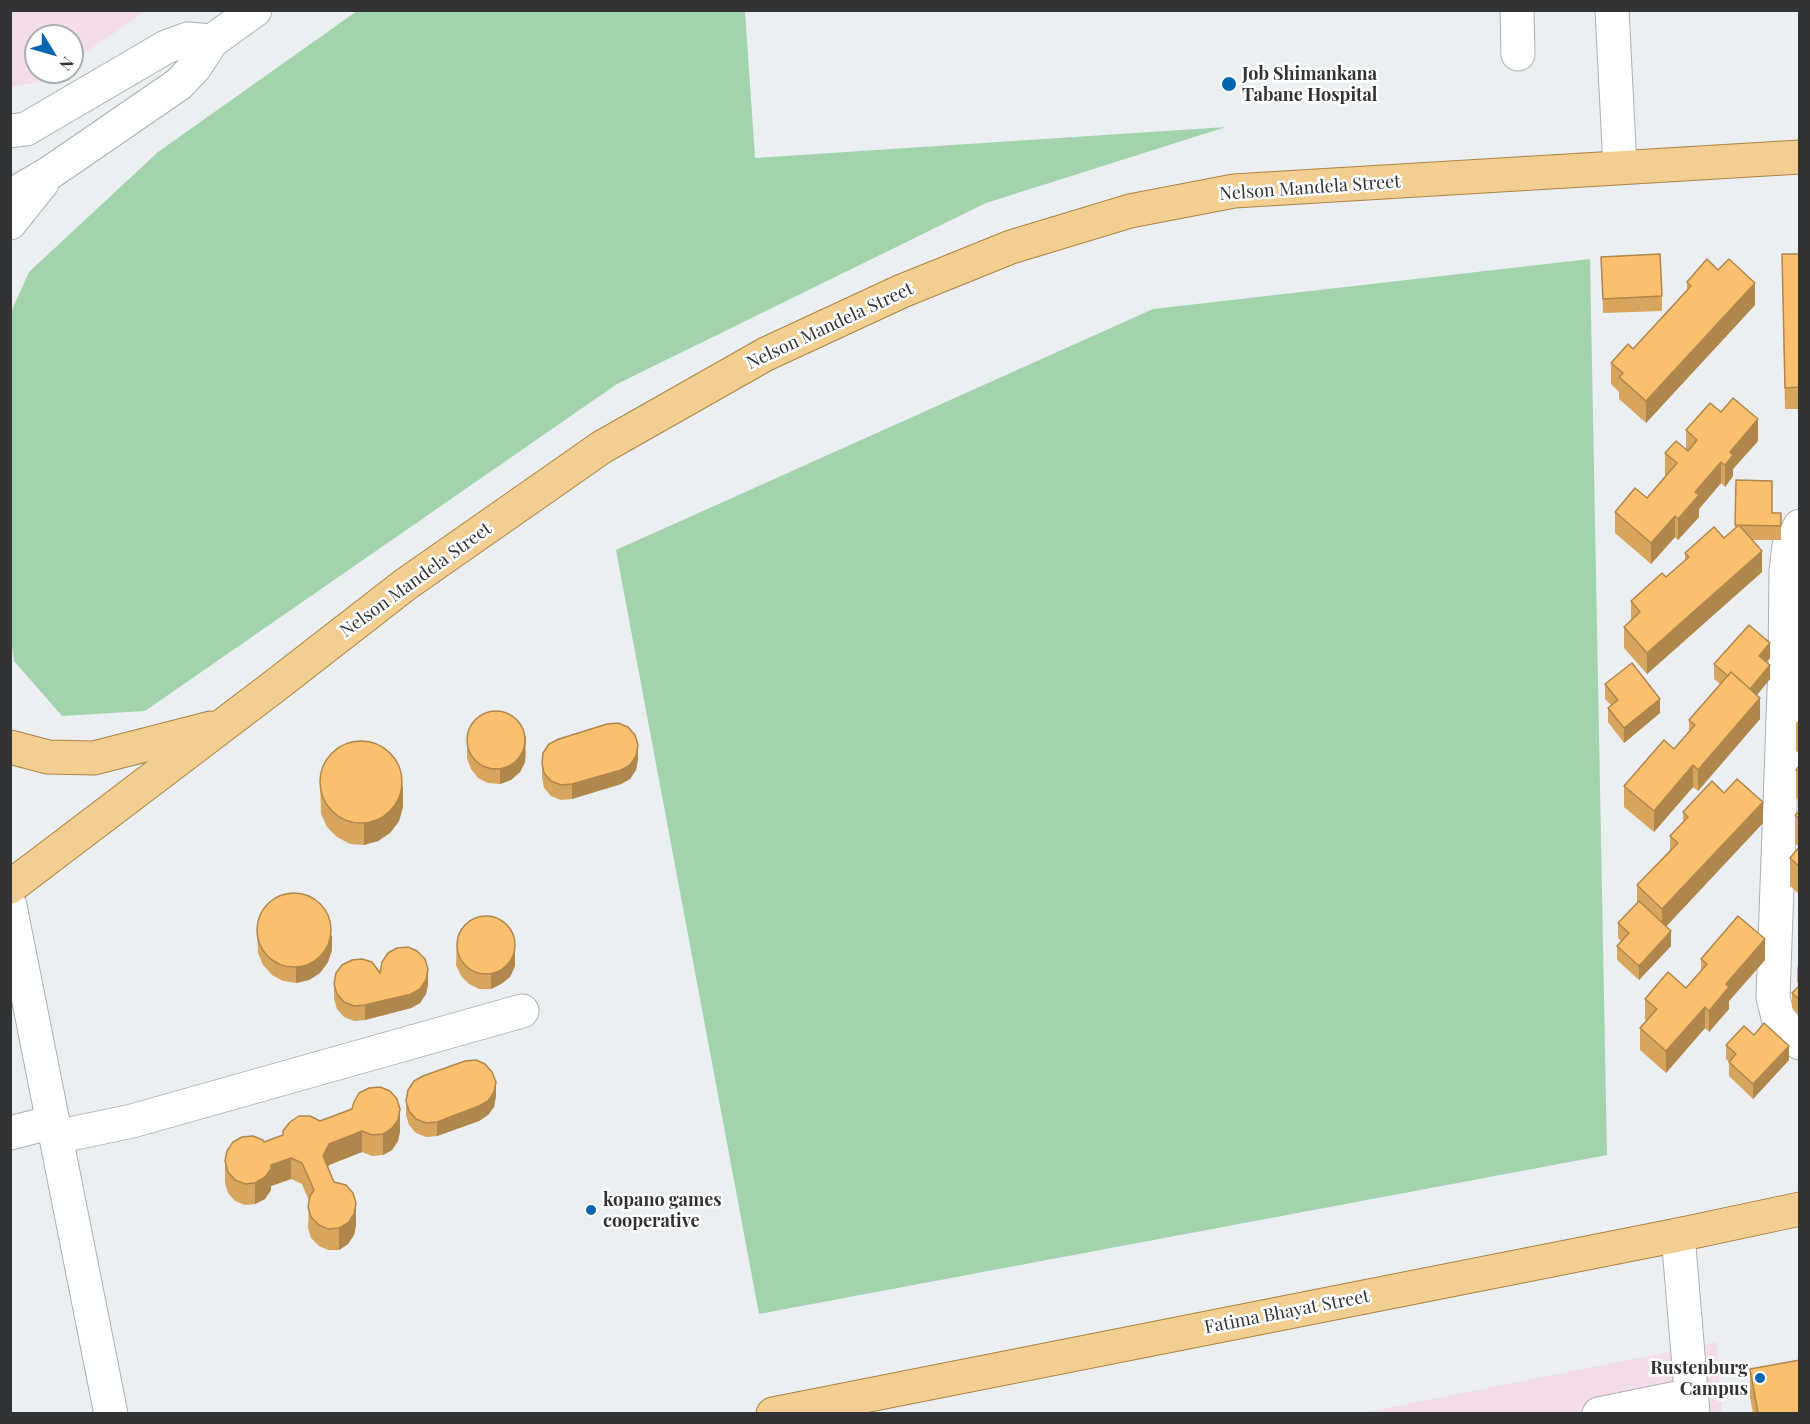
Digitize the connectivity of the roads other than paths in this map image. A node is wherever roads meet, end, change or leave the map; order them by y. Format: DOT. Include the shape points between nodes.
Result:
graph roads {
  1 [pos="255,10"];
  2 [pos="1517,10"];
  3 [pos="1612,10"];
  4 [pos="212,41"];
  5 [pos="1518,54"];
  6 [pos="10,109"];
  7 [pos="42,120"];
  8 [pos="10,131"];
  9 [pos="1800,157"];
  10 [pos="1620,167"];
  11 [pos="48,174"];
  12 [pos="10,195"];
  13 [pos="10,224"];
  14 [pos="1800,526"];
  15 [pos="224,724"];
  16 [pos="10,747"];
  17 [pos="10,887"];
  18 [pos="10,906"];
  19 [pos="522,1011"];
  20 [pos="1800,1043"];
  21 [pos="55,1129"];
  22 [pos="10,1133"];
  23 [pos="1800,1209"];
  24 [pos="1678,1235"];
  25 [pos="1693,1404"];
  26 [pos="111,1413"];
  27 [pos="773,1413"];
  28 [pos="1599,1413"];
  1 -- 4 [label="street"];
  2 -- 5 [label="street"];
  3 -- 10 [label="street"];
  4 -- 7 [label="street" via="188,39 166,47"];
  4 -- 11 [label="street" via="179,84"];
  6 -- 7 [label="street"];
  7 -- 8 [label="street" via="26,129"];
  9 -- 10 [label="main road, Nelson Mandela Street"];
  10 -- 15 [label="main road, Nelson Mandela Street" via="1234,191 1130,211 1011,247 902,291 766,354 602,447 406,584"];
  11 -- 12 [label="street"];
  11 -- 13 [label="street"];
  14 -- 20 [label="street" via="1789,546 1786,571 1773,997 1778,1018"];
  15 -- 16 [label="main road" via="94,758 48,757"];
  15 -- 17 [label="main road, Nelson Mandela Street"];
  18 -- 21 [label="street"];
  19 -- 21 [label="street" via="132,1121"];
  21 -- 22 [label="street"];
  21 -- 26 [label="street"];
  23 -- 24 [label="main road, Fatima Bhayat Street"];
  24 -- 25 [label="street"];
  24 -- 27 [label="main road, Fatima Bhayat Street"];
  25 -- 28 [label="street"];
}
